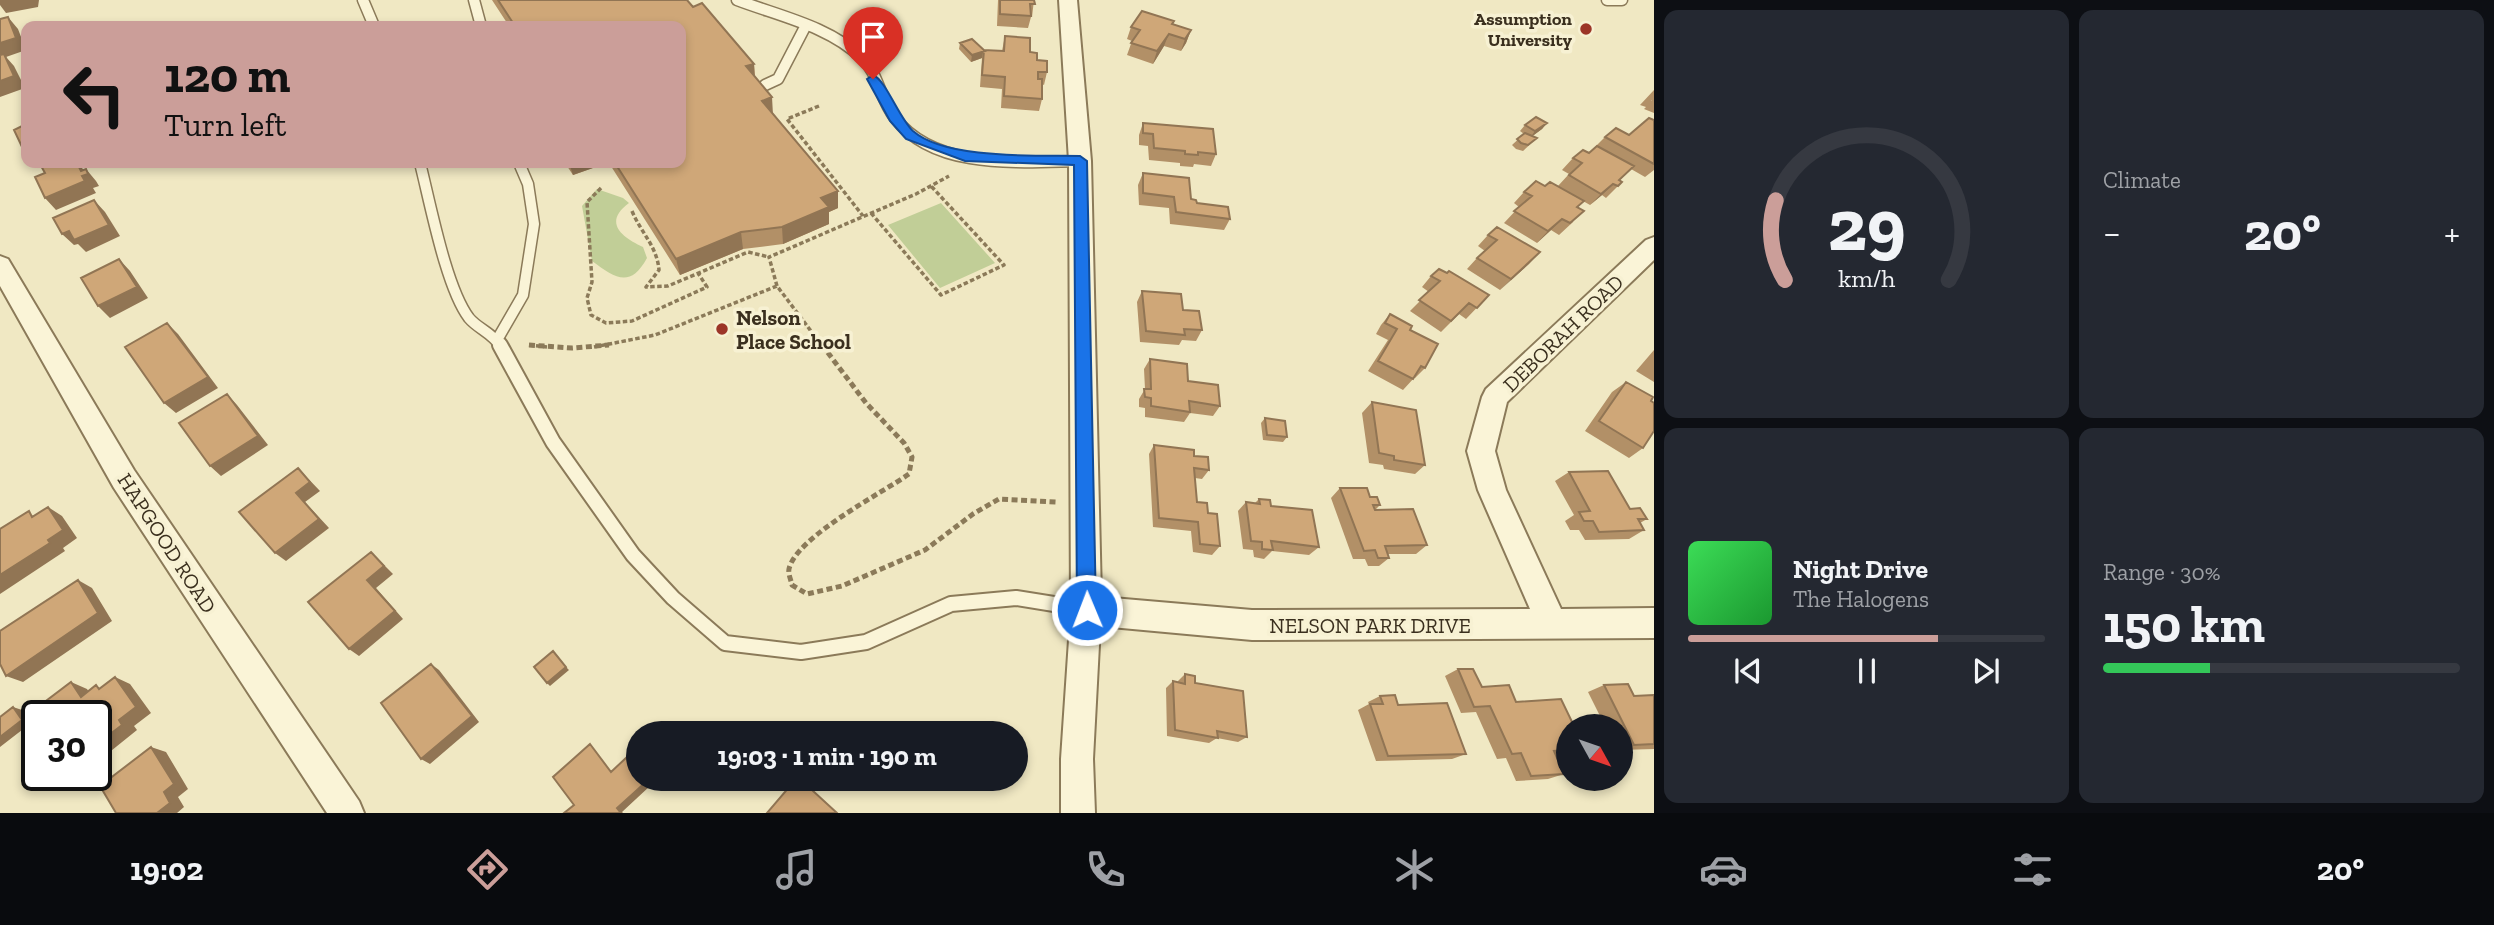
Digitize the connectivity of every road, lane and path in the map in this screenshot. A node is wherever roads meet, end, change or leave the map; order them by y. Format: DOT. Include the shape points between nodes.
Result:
graph roads {
  1 [pos="363,0"];
  2 [pos="474,0"];
  3 [pos="737,0"];
  4 [pos="1068,0"];
  5 [pos="1607,0"];
  6 [pos="1622,0"];
  7 [pos="372,21"];
  8 [pos="480,21"];
  9 [pos="805,27"];
  10 [pos="765,85"];
  11 [pos="819,106"];
  12 [pos="965,157"];
  13 [pos="1080,161"];
  14 [pos="421,168"];
  15 [pos="521,168"];
  16 [pos="931,186"];
  17 [pos="601,188"];
  18 [pos="632,211"];
  19 [pos="871,213"];
  20 [pos="863,216"];
  21 [pos="1654,246"];
  22 [pos="769,257"];
  23 [pos="0,265"];
  24 [pos="698,273"];
  25 [pos="777,286"];
  26 [pos="497,340"];
  27 [pos="529,345"];
  28 [pos="1063,503"];
  29 [pos="1087,610"];
  30 [pos="1654,623"];
  31 [pos="1552,624"];
  32 [pos="347,813"];
  33 [pos="1078,813"];
  1 -- 7 [label="lane"];
  2 -- 8 [label="lane"];
  3 -- 9 [label="lane"];
  4 -- 13 [label="street"];
  5 -- 6 [label="lane"];
  9 -- 10 [label="lane" via="778,79"];
  9 -- 12 [label="lane" via="863,59 894,118 910,136"];
  11 -- 20 [label="path" via="787,119"];
  12 -- 13 [label="lane"];
  12 -- 16 [label="path" via="949,176"];
  13 -- 29 [label="street"];
  14 -- 26 [label="lane" via="450,277 469,317"];
  15 -- 26 [label="lane" via="534,224 523,295"];
  16 -- 19 [label="path"];
  16 -- 19 [label="path" via="1004,265 941,295"];
  17 -- 24 [label="path" via="587,202 590,315 606,323 632,321 707,287"];
  18 -- 24 [label="path" via="659,253 660,270 646,287 668,286"];
  19 -- 20 [label="path"];
  20 -- 22 [label="path"];
  21 -- 31 [label="street, DEBORAH ROAD" via="1495,397 1487,419 1480,451 1492,490"];
  22 -- 24 [label="path" via="748,253"];
  22 -- 25 [label="path"];
  23 -- 32 [label="street, HAPGOOD ROAD" via="124,479"];
  25 -- 27 [label="path" via="617,344 566,349"];
  25 -- 28 [label="path" via="912,457 909,474 821,530 797,553 789,569 792,585 807,594 842,586 925,550 999,499"];
  26 -- 29 [label="lane" via="553,442 633,555 724,643 801,652 866,642 951,604 1016,598"];
  29 -- 31 [label="street, NELSON PARK DRIVE" via="1252,625"];
  29 -- 33 [label="street"];
  30 -- 31 [label="street, NELSON PARK DRIVE"];
}
